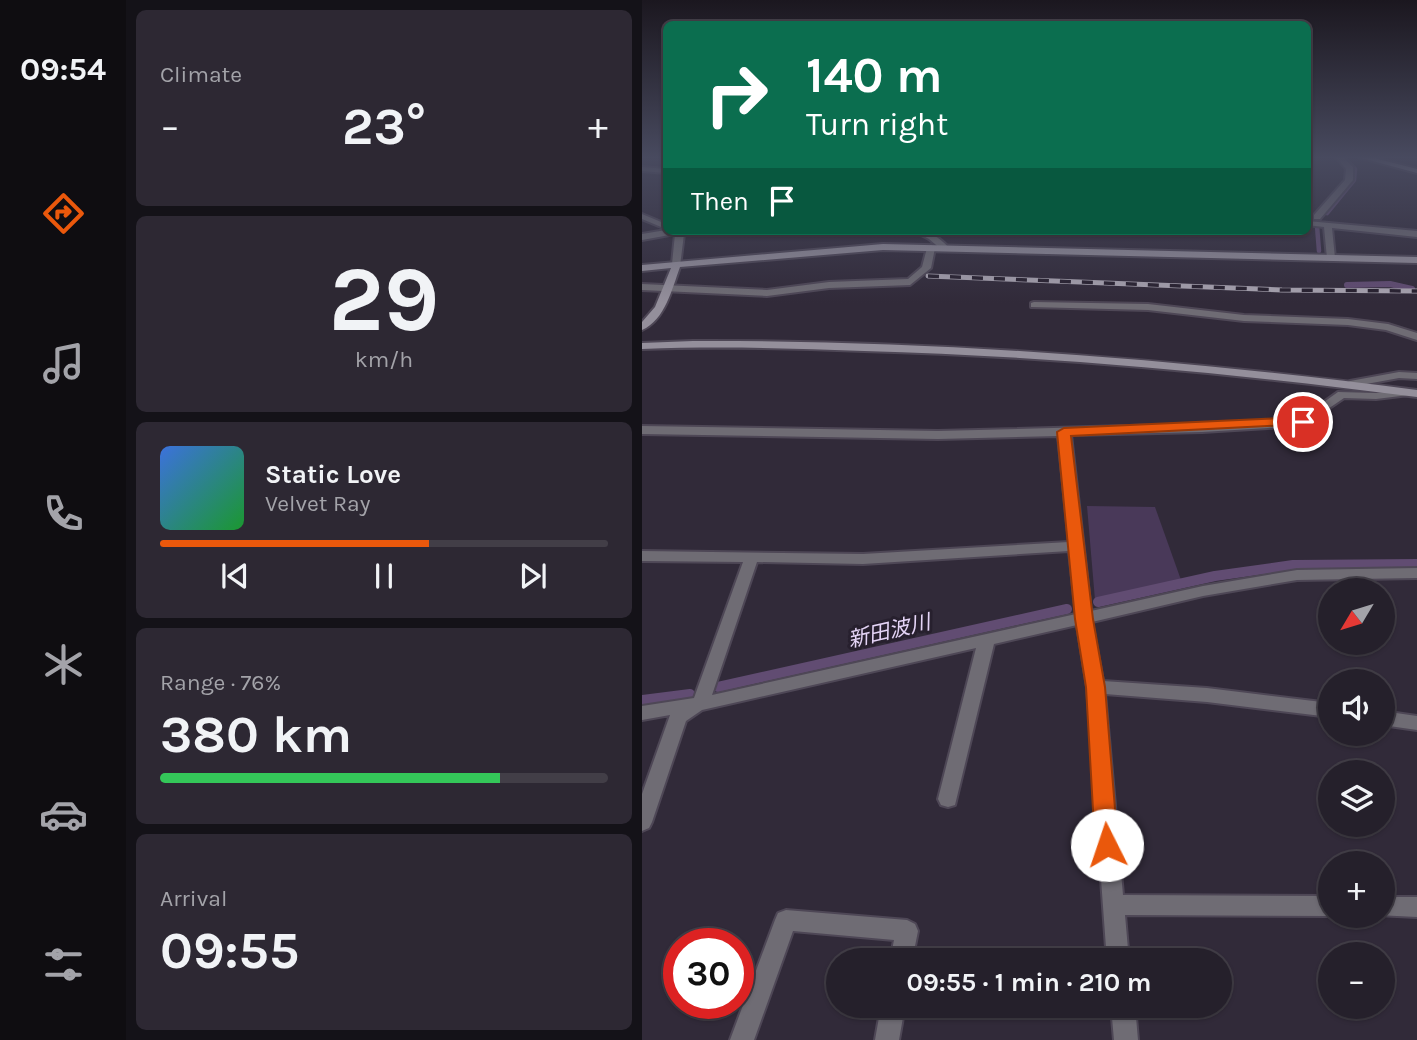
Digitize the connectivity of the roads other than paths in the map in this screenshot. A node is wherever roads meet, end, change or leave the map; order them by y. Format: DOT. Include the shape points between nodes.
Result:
graph roads {
  1 [pos="642,216"];
  2 [pos="1312,217"];
  3 [pos="1311,223"];
  4 [pos="1328,225"];
  5 [pos="663,226"];
  6 [pos="1417,228"];
  7 [pos="663,233"];
  8 [pos="1417,234"];
  9 [pos="680,235"];
  10 [pos="927,235"];
  11 [pos="642,237"];
  12 [pos="931,247"];
  13 [pos="945,248"];
  14 [pos="1331,258"];
  15 [pos="1417,260"];
  16 [pos="677,264"];
  17 [pos="642,268"];
  18 [pos="642,287"];
  19 [pos="667,289"];
  20 [pos="1034,305"];
  21 [pos="642,327"];
  22 [pos="1417,337"];
  23 [pos="642,346"];
  24 [pos="1417,376"];
  25 [pos="1350,384"];
  26 [pos="1411,394"];
  27 [pos="642,430"];
  28 [pos="1064,432"];
  29 [pos="1076,546"];
  30 [pos="642,556"];
  31 [pos="751,559"];
  32 [pos="1417,573"];
  33 [pos="1084,619"];
  34 [pos="986,642"];
  35 [pos="1096,687"];
  36 [pos="701,702"];
  37 [pos="1318,709"];
  38 [pos="642,713"];
  39 [pos="1395,720"];
  40 [pos="1417,723"];
  41 [pos="948,799"];
  42 [pos="642,822"];
  43 [pos="1113,905"];
  44 [pos="1318,906"];
  45 [pos="1395,907"];
  46 [pos="1417,907"];
  47 [pos="904,948"];
  48 [pos="1117,948"];
  49 [pos="891,1018"];
  50 [pos="1124,1018"];
  51 [pos="742,1040"];
  52 [pos="887,1040"];
  53 [pos="1126,1040"];
  1 -- 5 [label="street"];
  2 -- 6 [label="street"];
  3 -- 4 [label="street"];
  4 -- 8 [label="street"];
  4 -- 14 [label="street"];
  7 -- 11 [label="street"];
  9 -- 16 [label="street"];
  10 -- 13 [label="street"];
  12 -- 13 [label="main road"];
  12 -- 16 [label="main road"];
  12 -- 19 [label="street" via="926,268 910,282 767,293"];
  13 -- 14 [label="main road"];
  14 -- 15 [label="main road"];
  16 -- 17 [label="main road"];
  16 -- 19 [label="main road"];
  18 -- 19 [label="street"];
  19 -- 21 [label="main road" via="652,319"];
  20 -- 22 [label="street" via="1148,307 1348,322 1388,327"];
  23 -- 25 [label="main road" via="781,345 1017,353"];
  24 -- 25 [label="street"];
  25 -- 26 [label="main road"];
  26 -- 28 [label="street" via="1342,394 1303,422"];
  27 -- 28 [label="street" via="938,435"];
  28 -- 29 [label="street"];
  29 -- 31 [label="street" via="863,559"];
  29 -- 33 [label="street"];
  30 -- 31 [label="street"];
  31 -- 36 [label="street"];
  32 -- 33 [label="street" via="1297,575"];
  33 -- 34 [label="street"];
  33 -- 35 [label="street"];
  34 -- 36 [label="street"];
  34 -- 41 [label="street"];
  35 -- 37 [label="street"];
  35 -- 43 [label="street"];
  36 -- 38 [label="street"];
  36 -- 42 [label="street" via="678,717"];
  39 -- 40 [label="street"];
  43 -- 44 [label="street"];
  43 -- 48 [label="street"];
  45 -- 46 [label="street"];
  47 -- 51 [label="street" via="907,931 786,920"];
  49 -- 52 [label="street"];
  50 -- 53 [label="street"];
}
